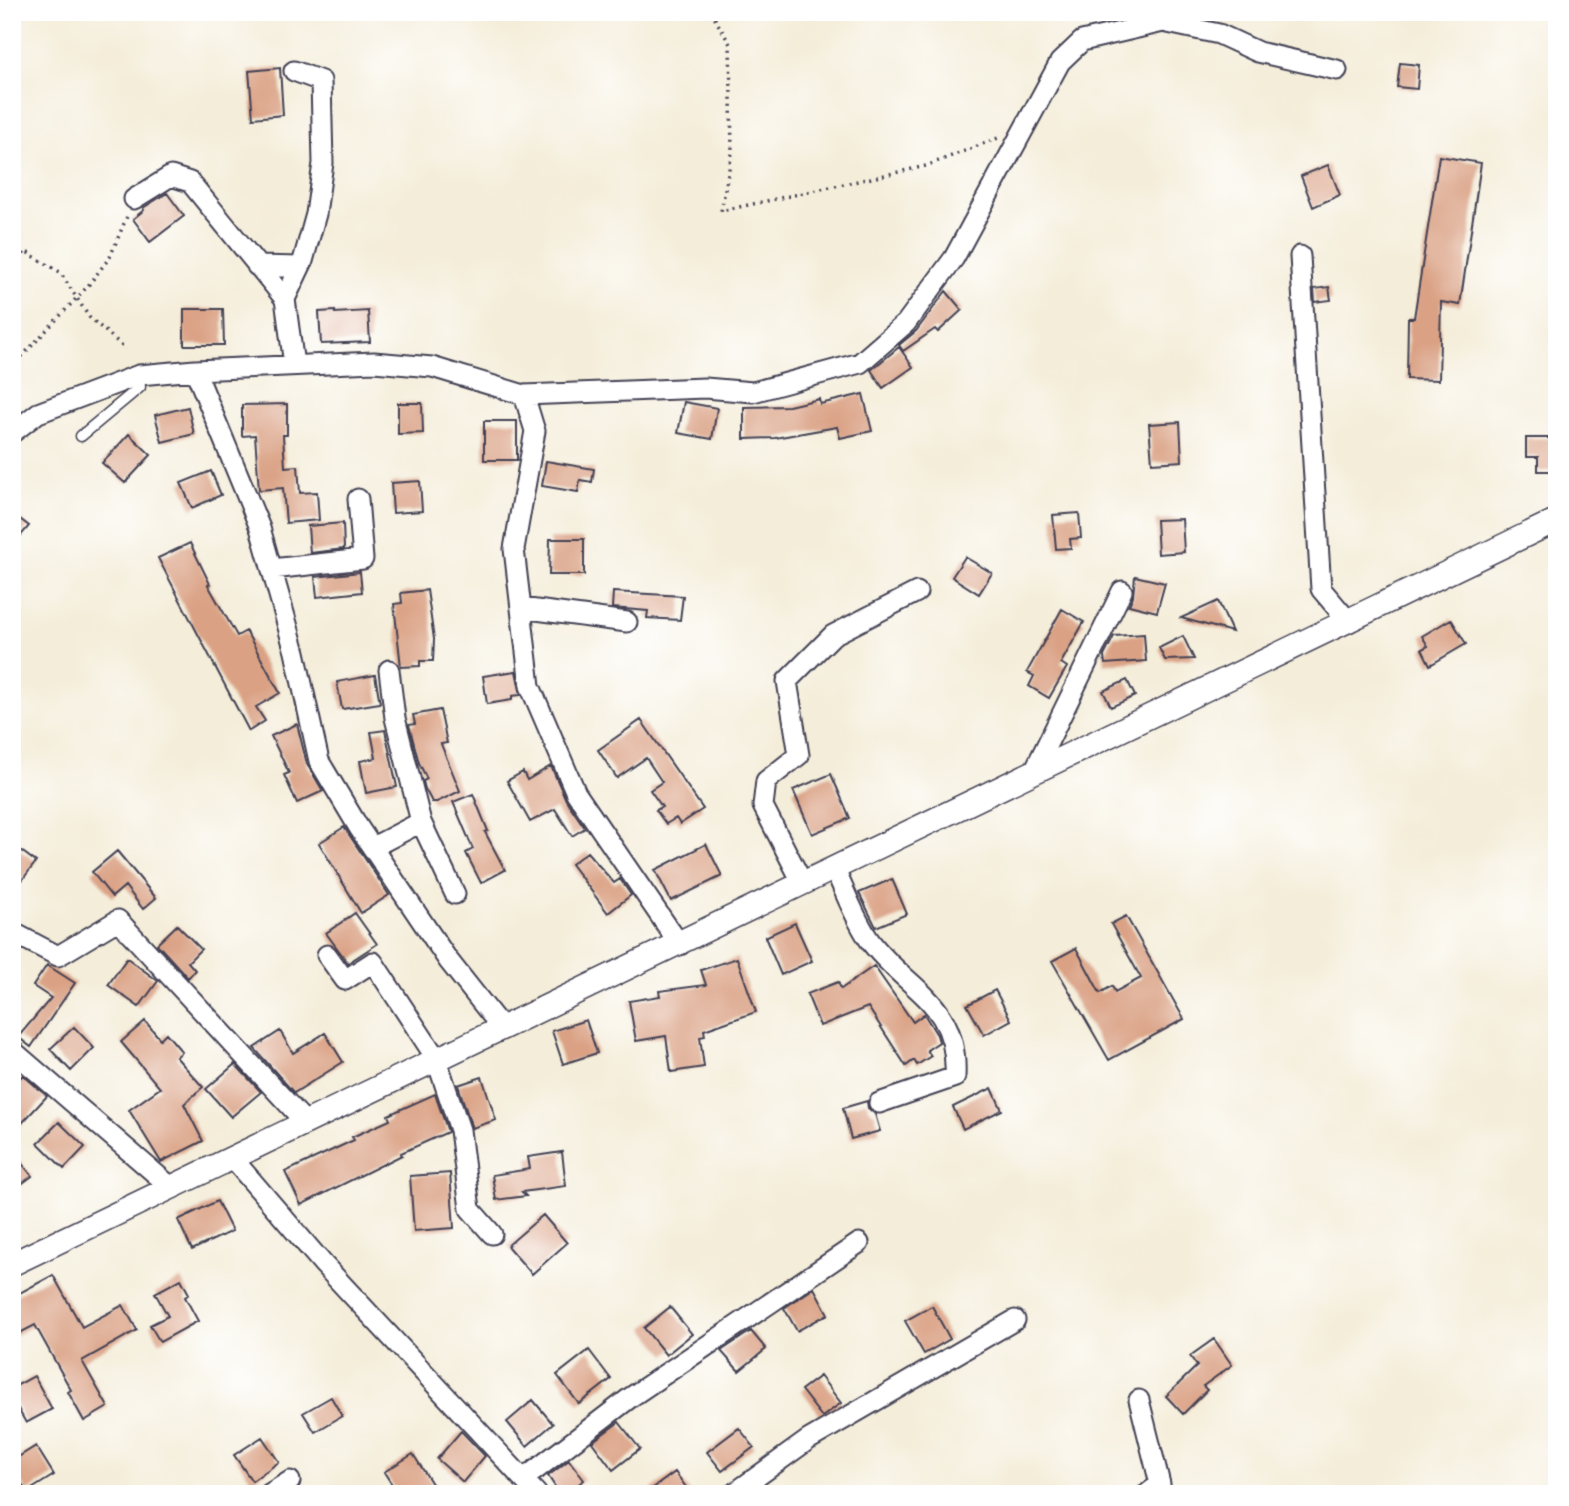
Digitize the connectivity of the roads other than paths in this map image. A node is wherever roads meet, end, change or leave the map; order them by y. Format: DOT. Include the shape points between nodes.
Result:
graph roads {
  1 [pos="1186,12"];
  2 [pos="1163,22"];
  3 [pos="1337,70"];
  4 [pos="294,71"];
  5 [pos="134,199"];
  6 [pos="1300,256"];
  7 [pos="257,266"];
  8 [pos="300,267"];
  9 [pos="285,299"];
  10 [pos="295,365"];
  11 [pos="195,370"];
  12 [pos="139,375"];
  13 [pos="524,395"];
  14 [pos="12,433"];
  15 [pos="81,436"];
  16 [pos="358,499"];
  17 [pos="1557,520"];
  18 [pos="272,569"];
  19 [pos="1122,591"];
  20 [pos="917,592"];
  21 [pos="521,608"];
  22 [pos="627,622"];
  23 [pos="1349,622"];
  24 [pos="389,670"];
  25 [pos="1034,771"];
  26 [pos="421,822"];
  27 [pos="373,847"];
  28 [pos="834,868"];
  29 [pos="803,884"];
  30 [pos="455,894"];
  31 [pos="12,932"];
  32 [pos="680,945"];
  33 [pos="327,955"];
  34 [pos="501,1027"];
  35 [pos="12,1050"];
  36 [pos="436,1058"];
  37 [pos="879,1103"];
  38 [pos="305,1122"];
  39 [pos="233,1159"];
  40 [pos="172,1188"];
  41 [pos="492,1234"];
  42 [pos="859,1243"];
  43 [pos="12,1264"];
  44 [pos="1015,1320"];
  45 [pos="1139,1401"];
  46 [pos="290,1481"];
  47 [pos="531,1486"];
  48 [pos="270,1494"];
  49 [pos="733,1494"];
  50 [pos="1147,1494"];
  1 -- 2 [label="street"];
  2 -- 3 [label="street" via="1219,34 1258,52"];
  2 -- 13 [label="street" via="1082,41 1060,62 954,258 906,323 860,363 753,392 705,388"];
  4 -- 8 [label="street" via="321,81 323,163 316,214"];
  5 -- 7 [label="street" via="172,176 190,182"];
  6 -- 23 [label="street" via="1321,589"];
  7 -- 8 [label="street"];
  7 -- 9 [label="street"];
  8 -- 9 [label="street"];
  9 -- 10 [label="street"];
  10 -- 11 [label="street"];
  10 -- 13 [label="street" via="374,362 432,367"];
  11 -- 12 [label="street"];
  11 -- 18 [label="street" via="260,528"];
  12 -- 14 [label="street" via="37,413"];
  12 -- 15 [label="lane" via="140,387"];
  13 -- 21 [label="street" via="535,431 514,549"];
  16 -- 18 [label="street" via="363,559"];
  17 -- 23 [label="street"];
  18 -- 27 [label="street" via="319,761"];
  19 -- 25 [label="street"];
  20 -- 29 [label="street" via="833,635 788,681 799,755 766,781 763,806"];
  21 -- 22 [label="street"];
  21 -- 32 [label="street" via="530,686 576,793"];
  23 -- 25 [label="street"];
  24 -- 26 [label="street" via="395,718"];
  25 -- 28 [label="street"];
  26 -- 27 [label="street"];
  26 -- 30 [label="street"];
  27 -- 34 [label="street" via="448,960"];
  28 -- 29 [label="street"];
  28 -- 37 [label="street" via="870,940 942,1013 956,1062 955,1077"];
  29 -- 32 [label="street"];
  31 -- 38 [label="street" via="58,956 118,920"];
  32 -- 34 [label="street"];
  33 -- 36 [label="street" via="345,980 373,962"];
  34 -- 36 [label="street"];
  35 -- 40 [label="street"];
  36 -- 38 [label="street"];
  36 -- 41 [label="street" via="460,1130 470,1209"];
  38 -- 39 [label="street"];
  39 -- 40 [label="street"];
  39 -- 47 [label="street" via="324,1265"];
  40 -- 43 [label="street"];
  42 -- 47 [label="street" via="631,1397"];
  44 -- 49 [label="street" via="808,1440"];
  45 -- 50 [label="street" via="1160,1484"];
  46 -- 48 [label="street"];
}
